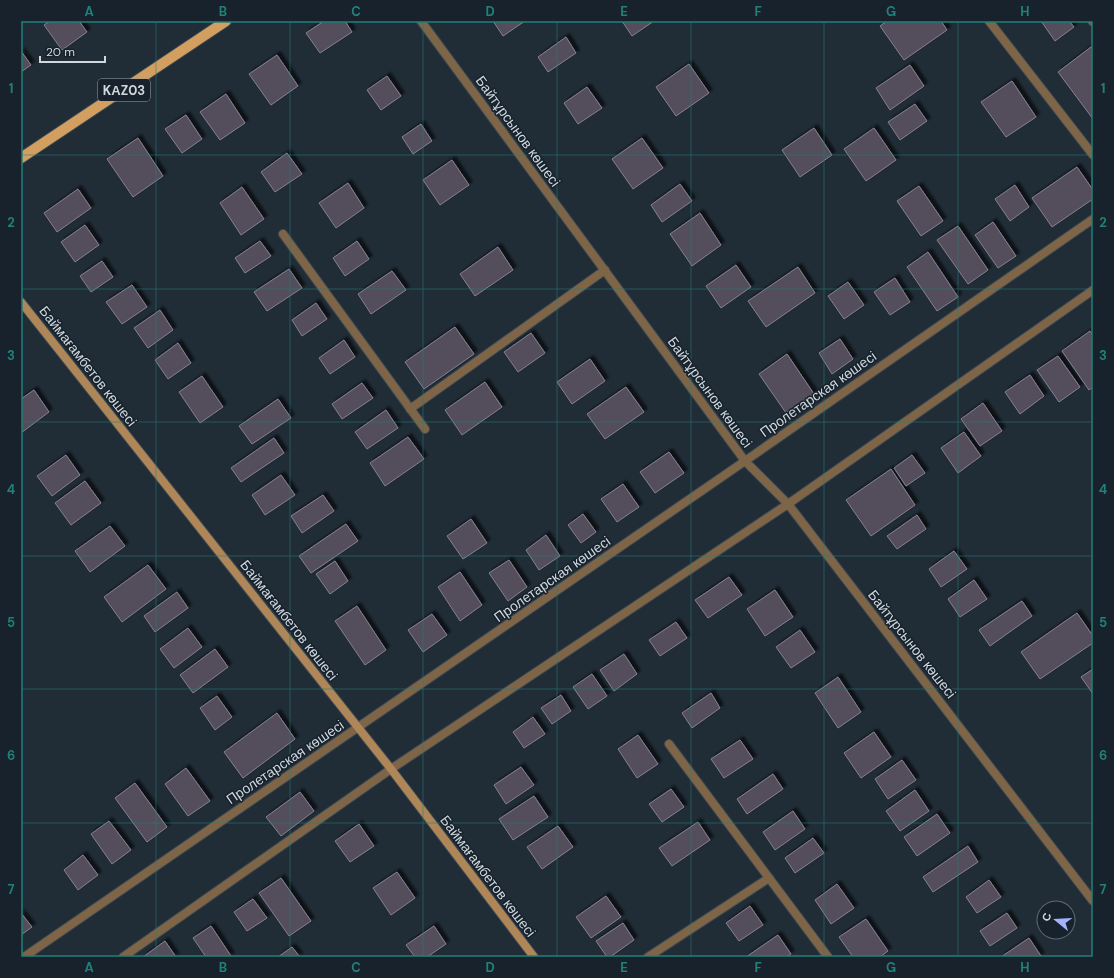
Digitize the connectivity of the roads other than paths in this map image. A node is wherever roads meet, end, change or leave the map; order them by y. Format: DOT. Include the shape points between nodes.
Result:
graph roads {
  1 [pos="226,21"];
  2 [pos="421,21"];
  3 [pos="989,21"];
  4 [pos="1093,156"];
  5 [pos="21,158"];
  6 [pos="1093,219"];
  7 [pos="283,234"];
  8 [pos="605,270"];
  9 [pos="1093,290"];
  10 [pos="21,302"];
  11 [pos="410,409"];
  12 [pos="425,429"];
  13 [pos="745,461"];
  14 [pos="788,504"];
  15 [pos="358,728"];
  16 [pos="669,744"];
  17 [pos="391,769"];
  18 [pos="769,878"];
  19 [pos="1093,901"];
  20 [pos="24,957"];
  21 [pos="123,957"];
  22 [pos="534,957"];
  23 [pos="648,957"];
  24 [pos="828,957"];
  1 -- 5 [label="main road, KАZ03"];
  2 -- 8 [label="street, Байтұрсынов көшесі"];
  3 -- 4 [label="street"];
  6 -- 13 [label="street, Пролетарская көшесі"];
  7 -- 11 [label="street"];
  8 -- 11 [label="street"];
  8 -- 13 [label="street, Байтұрсынов көшесі"];
  9 -- 14 [label="street"];
  10 -- 15 [label="main road, Баймағамбетов көшесі"];
  11 -- 12 [label="street"];
  13 -- 14 [label="street, Байтұрсынов көшесі"];
  13 -- 15 [label="street, Пролетарская көшесі"];
  14 -- 17 [label="street"];
  14 -- 19 [label="street, Байтұрсынов көшесі"];
  15 -- 17 [label="main road, Баймағамбетов көшесі"];
  15 -- 20 [label="street, Пролетарская көшесі"];
  16 -- 18 [label="street"];
  17 -- 21 [label="street"];
  17 -- 22 [label="main road, Баймағамбетов көшесі"];
  18 -- 23 [label="street"];
  18 -- 24 [label="street"];
}
